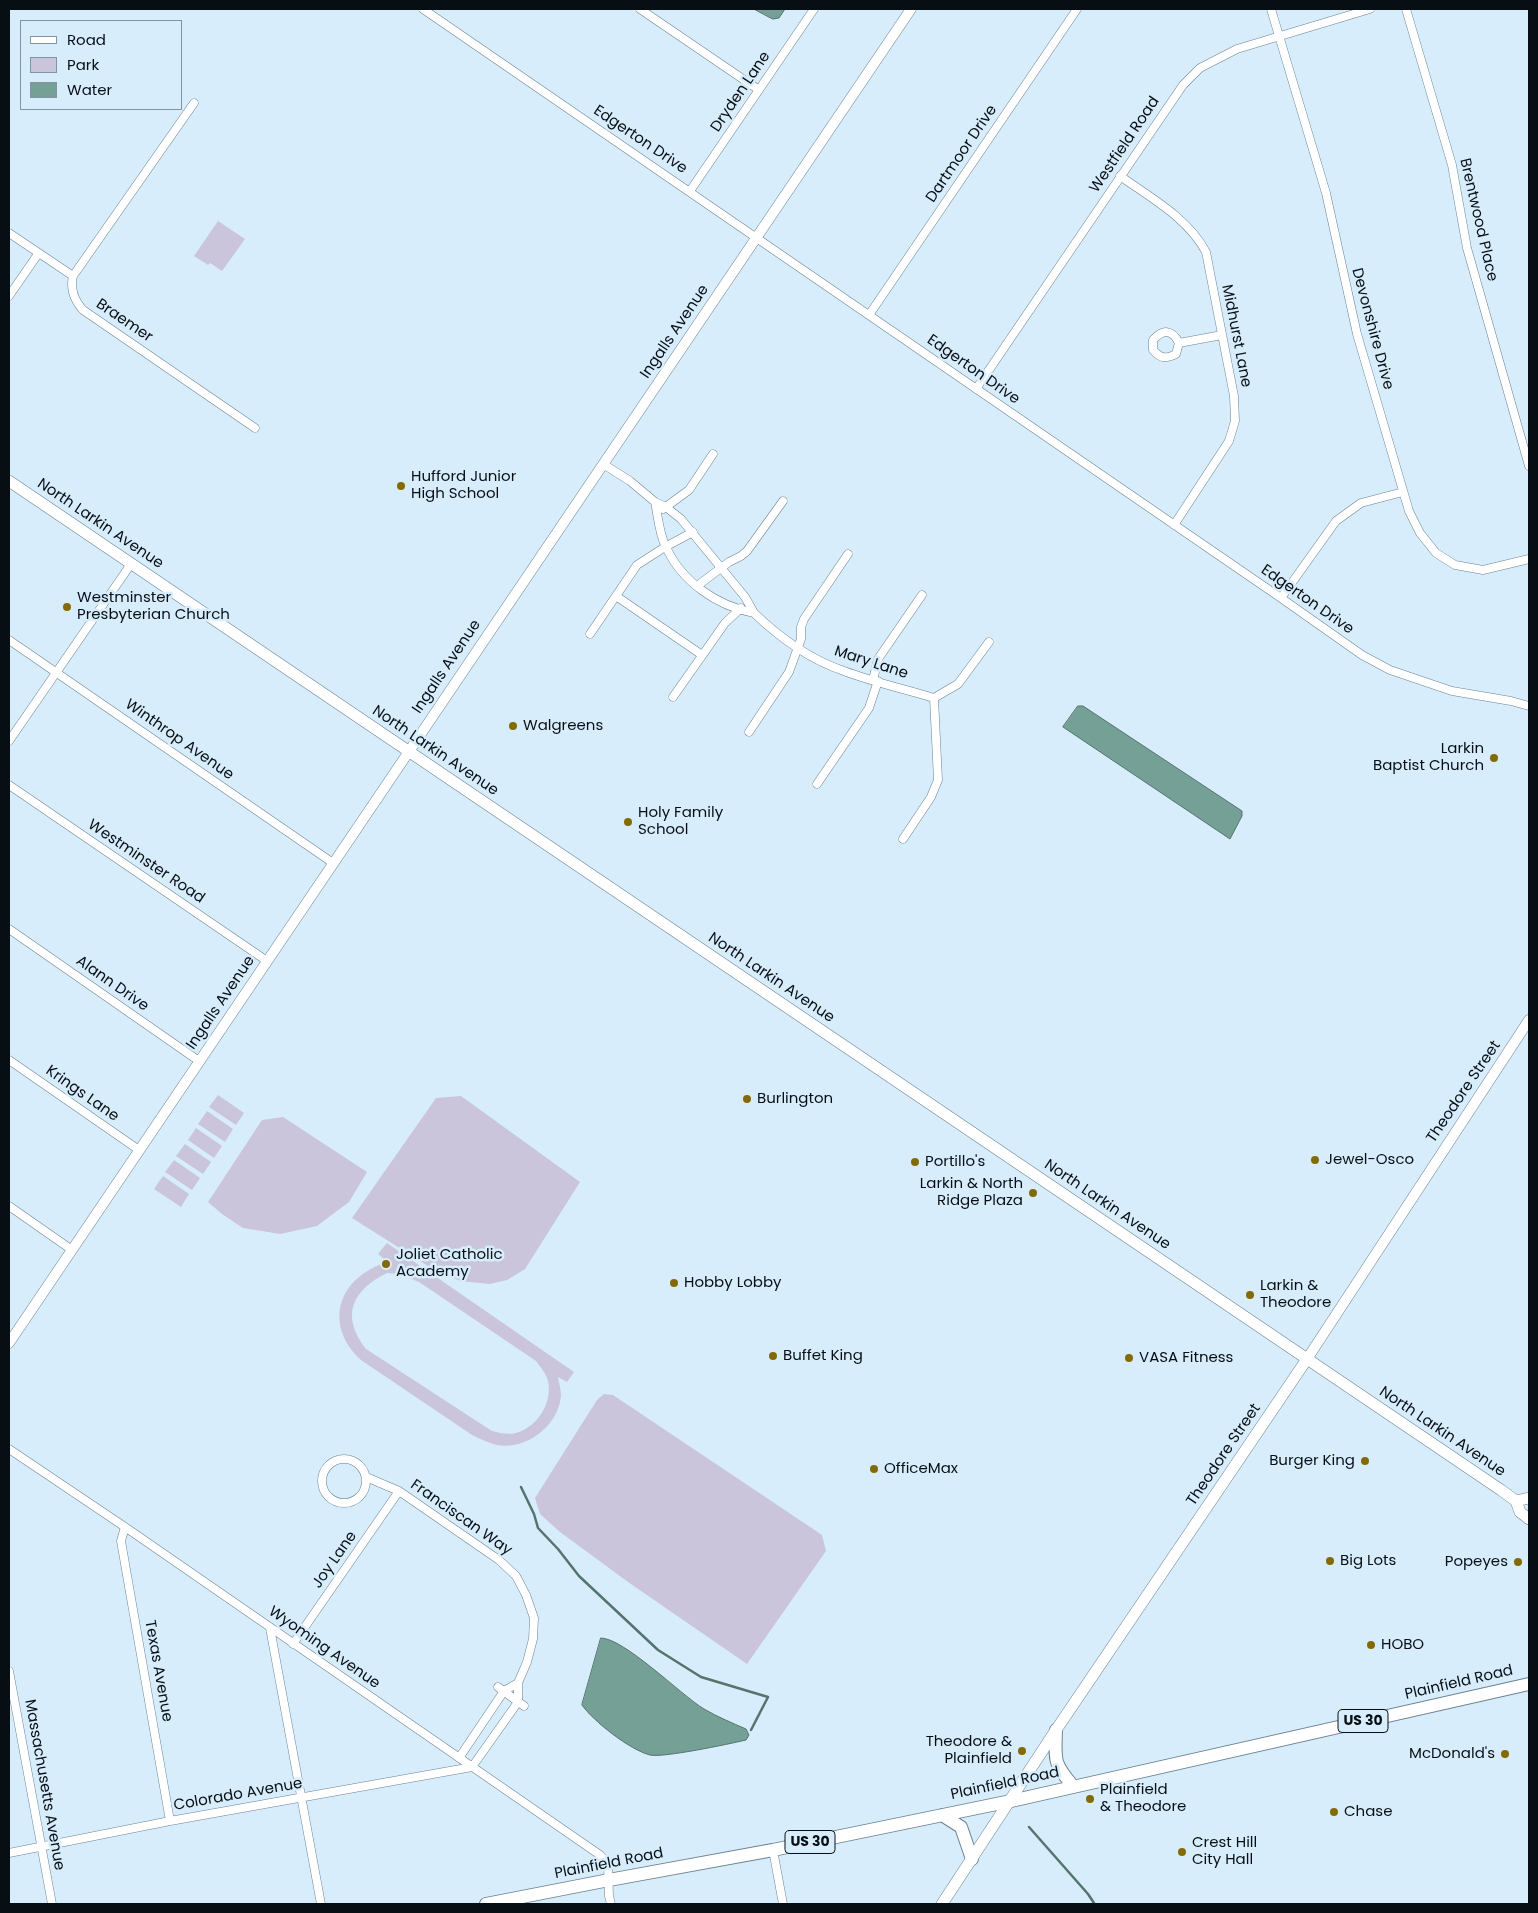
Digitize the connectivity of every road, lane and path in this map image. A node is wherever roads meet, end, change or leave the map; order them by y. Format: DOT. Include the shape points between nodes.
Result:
graph roads {
  1 [pos="423,9"];
  2 [pos="640,9"];
  3 [pos="814,9"];
  4 [pos="912,9"];
  5 [pos="1077,9"];
  6 [pos="1271,9"];
  7 [pos="1370,9"];
  8 [pos="1406,9"];
  9 [pos="1280,37"];
  10 [pos="759,90"];
  11 [pos="194,103"];
  12 [pos="1120,176"];
  13 [pos="690,191"];
  14 [pos="9,234"];
  15 [pos="757,238"];
  16 [pos="38,254"];
  17 [pos="73,276"];
  18 [pos="9,296"];
  19 [pos="869,315"];
  20 [pos="1222,335"];
  21 [pos="1179,343"];
  22 [pos="976,389"];
  23 [pos="255,428"];
  24 [pos="713,454"];
  25 [pos="603,464"];
  26 [pos="1529,466"];
  27 [pos="9,481"];
  28 [pos="1403,492"];
  29 [pos="782,501"];
  30 [pos="655,502"];
  31 [pos="666,507"];
  32 [pos="657,513"];
  33 [pos="1174,525"];
  34 [pos="692,532"];
  35 [pos="665,547"];
  36 [pos="848,554"];
  37 [pos="1529,559"];
  38 [pos="131,564"];
  39 [pos="721,568"];
  40 [pos="697,586"];
  41 [pos="922,595"];
  42 [pos="616,596"];
  43 [pos="1281,598"];
  44 [pos="748,602"];
  45 [pos="738,610"];
  46 [pos="754,612"];
  47 [pos="590,634"];
  48 [pos="9,640"];
  49 [pos="989,642"];
  50 [pos="797,647"];
  51 [pos="702,655"];
  52 [pos="56,673"];
  53 [pos="876,680"];
  54 [pos="673,697"];
  55 [pos="934,698"];
  56 [pos="1529,706"];
  57 [pos="749,732"];
  58 [pos="9,741"];
  59 [pos="409,751"];
  60 [pos="817,784"];
  61 [pos="9,785"];
  62 [pos="903,839"];
  63 [pos="333,863"];
  64 [pos="9,929"];
  65 [pos="267,961"];
  66 [pos="1529,1020"];
  67 [pos="9,1060"];
  68 [pos="200,1061"];
  69 [pos="139,1150"];
  70 [pos="9,1206"];
  71 [pos="72,1250"];
  72 [pos="9,1344"];
  73 [pos="1307,1359"];
  74 [pos="9,1449"];
  75 [pos="366,1477"];
  76 [pos="399,1491"];
  77 [pos="1529,1498"];
  78 [pos="1516,1501"];
  79 [pos="1529,1518"];
  80 [pos="125,1527"];
  81 [pos="270,1628"];
  82 [pos="294,1644"];
  83 [pos="9,1671"];
  84 [pos="518,1684"];
  85 [pos="1529,1684"];
  86 [pos="501,1689"];
  87 [pos="521,1704"];
  88 [pos="1056,1730"];
  89 [pos="458,1758"];
  90 [pos="472,1767"];
  91 [pos="1073,1786"];
  92 [pos="302,1797"];
  93 [pos="1011,1801"];
  94 [pos="942,1815"];
  95 [pos="170,1821"];
  96 [pos="42,1846"];
  97 [pos="774,1850"];
  98 [pos="9,1853"];
  99 [pos="972,1859"];
  100 [pos="609,1880"];
  101 [pos="52,1904"];
  102 [pos="321,1904"];
  103 [pos="486,1904"];
  104 [pos="611,1904"];
  105 [pos="783,1904"];
  106 [pos="943,1904"];
  1 -- 13 [label="street, Edgerton Drive"];
  2 -- 10 [label="street"];
  3 -- 10 [label="street, Dryden Lane"];
  4 -- 15 [label="street, Ingalls Avenue"];
  5 -- 19 [label="street, Dartmoor Drive"];
  6 -- 9 [label="street, Devonshire Drive"];
  7 -- 9 [label="street, Westfield Road"];
  8 -- 26 [label="street, Brentwood Place" via="1452,164 1467,248"];
  9 -- 12 [label="street, Westfield Road" via="1237,49 1200,68 1183,84"];
  9 -- 28 [label="street, Devonshire Drive" via="1326,193 1350,309"];
  10 -- 13 [label="street, Dryden Lane"];
  11 -- 17 [label="street"];
  12 -- 20 [label="street, Midhurst Lane" via="1184,222 1198,237 1206,252"];
  12 -- 22 [label="street, Westfield Road"];
  13 -- 15 [label="street, Edgerton Drive"];
  14 -- 16 [label="street"];
  15 -- 19 [label="street, Edgerton Drive"];
  15 -- 25 [label="street, Ingalls Avenue"];
  16 -- 17 [label="street"];
  16 -- 18 [label="street"];
  17 -- 23 [label="street, Braemer" via="71,286 83,310"];
  19 -- 22 [label="street, Edgerton Drive"];
  20 -- 21 [label="street"];
  20 -- 33 [label="street, Midhurst Lane" via="1234,396 1235,421 1229,441"];
  22 -- 33 [label="street, Edgerton Drive"];
  24 -- 31 [label="street" via="689,490"];
  25 -- 30 [label="street, Mary Lane"];
  25 -- 59 [label="street, Ingalls Avenue"];
  27 -- 38 [label="main road, North Larkin Avenue"];
  28 -- 37 [label="street, Devonshire Drive" via="1420,533 1436,553 1455,565 1483,570"];
  28 -- 43 [label="street" via="1361,504 1336,521"];
  29 -- 39 [label="street" via="747,551"];
  30 -- 31 [label="street, Mary Lane"];
  30 -- 32 [label="street"];
  31 -- 32 [label="street"];
  31 -- 34 [label="street, Mary Lane"];
  32 -- 35 [label="street"];
  33 -- 43 [label="street, Edgerton Drive"];
  34 -- 35 [label="street"];
  34 -- 39 [label="street, Mary Lane"];
  35 -- 40 [label="street" via="683,574"];
  35 -- 42 [label="street" via="637,565"];
  36 -- 50 [label="street" via="804,619"];
  38 -- 52 [label="street"];
  38 -- 59 [label="main road, North Larkin Avenue"];
  39 -- 40 [label="street"];
  39 -- 44 [label="street, Mary Lane"];
  40 -- 45 [label="street" via="709,596"];
  41 -- 53 [label="street" via="878,659"];
  42 -- 47 [label="street"];
  42 -- 51 [label="street"];
  43 -- 56 [label="street, Edgerton Drive" via="1362,655 1390,670 1452,691"];
  44 -- 45 [label="street"];
  44 -- 46 [label="street, Mary Lane"];
  45 -- 46 [label="street"];
  45 -- 51 [label="street"];
  46 -- 50 [label="street, Mary Lane"];
  48 -- 52 [label="street, Winthrop Avenue"];
  49 -- 55 [label="street" via="958,684"];
  50 -- 53 [label="street, Mary Lane" via="844,671"];
  50 -- 57 [label="street" via="789,672"];
  51 -- 54 [label="street"];
  52 -- 58 [label="street"];
  52 -- 63 [label="street, Winthrop Avenue"];
  53 -- 55 [label="street, Mary Lane"];
  53 -- 60 [label="street" via="869,708"];
  55 -- 62 [label="street" via="938,780 931,797"];
  59 -- 63 [label="street, Ingalls Avenue"];
  59 -- 73 [label="main road, North Larkin Avenue"];
  61 -- 65 [label="street, Westminster Road"];
  63 -- 65 [label="street, Ingalls Avenue"];
  64 -- 68 [label="street, Alann Drive"];
  65 -- 68 [label="street, Ingalls Avenue"];
  66 -- 73 [label="street, Theodore Street"];
  67 -- 69 [label="street, Krings Lane"];
  68 -- 69 [label="street, Ingalls Avenue"];
  69 -- 71 [label="street, Ingalls Avenue"];
  70 -- 71 [label="street"];
  71 -- 72 [label="street, Ingalls Avenue"];
  73 -- 78 [label="main road, North Larkin Avenue"];
  73 -- 88 [label="main road, Theodore Street"];
  74 -- 80 [label="street, Wyoming Avenue"];
  75 -- 75 [label="street, Franciscan Way" via="358,1464 351,1460 336,1460 324,1470 322,1485 329,1498 348,1503 355,1501 364,1491"];
  75 -- 76 [label="street, Franciscan Way"];
  76 -- 82 [label="street, Joy Lane"];
  76 -- 84 [label="street, Franciscan Way" via="499,1560 516,1576 534,1618 533,1639"];
  77 -- 78 [label="main road"];
  78 -- 79 [label="main road, North Larkin Avenue" via="1520,1512"];
  80 -- 81 [label="street, Wyoming Avenue"];
  80 -- 95 [label="street, Texas Avenue" via="121,1541"];
  81 -- 82 [label="street, Wyoming Avenue"];
  81 -- 92 [label="street"];
  82 -- 89 [label="street, Wyoming Avenue"];
  83 -- 96 [label="street, Massachusetts Avenue"];
  84 -- 86 [label="street"];
  84 -- 87 [label="street, Franciscan Way"];
  85 -- 91 [label="main road, Plainfield Road / US 30"];
  86 -- 87 [label="street"];
  86 -- 89 [label="street"];
  87 -- 90 [label="street"];
  88 -- 91 [label="main road" via="1055,1761"];
  88 -- 93 [label="main road, Theodore Street"];
  89 -- 90 [label="street, Wyoming Avenue"];
  90 -- 92 [label="street, Colorado Avenue"];
  90 -- 100 [label="street, Wyoming Avenue" via="600,1855 608,1864"];
  91 -- 93 [label="main road, Plainfield Road / US 30"];
  92 -- 95 [label="street, Colorado Avenue"];
  92 -- 102 [label="street"];
  93 -- 94 [label="main road, Plainfield Road / US 30"];
  93 -- 99 [label="main road, Theodore Street"];
  94 -- 97 [label="main road, Plainfield Road / US 30"];
  94 -- 99 [label="main road" via="961,1827"];
  95 -- 96 [label="street, Colorado Avenue"];
  96 -- 98 [label="street, Colorado Avenue"];
  96 -- 101 [label="street, Massachusetts Avenue"];
  97 -- 100 [label="main road, Plainfield Road / US 30"];
  97 -- 105 [label="street"];
  99 -- 106 [label="main road, Theodore Street"];
  100 -- 103 [label="main road, Plainfield Road / US 30"];
  100 -- 104 [label="street, Wyoming Avenue"];
}
